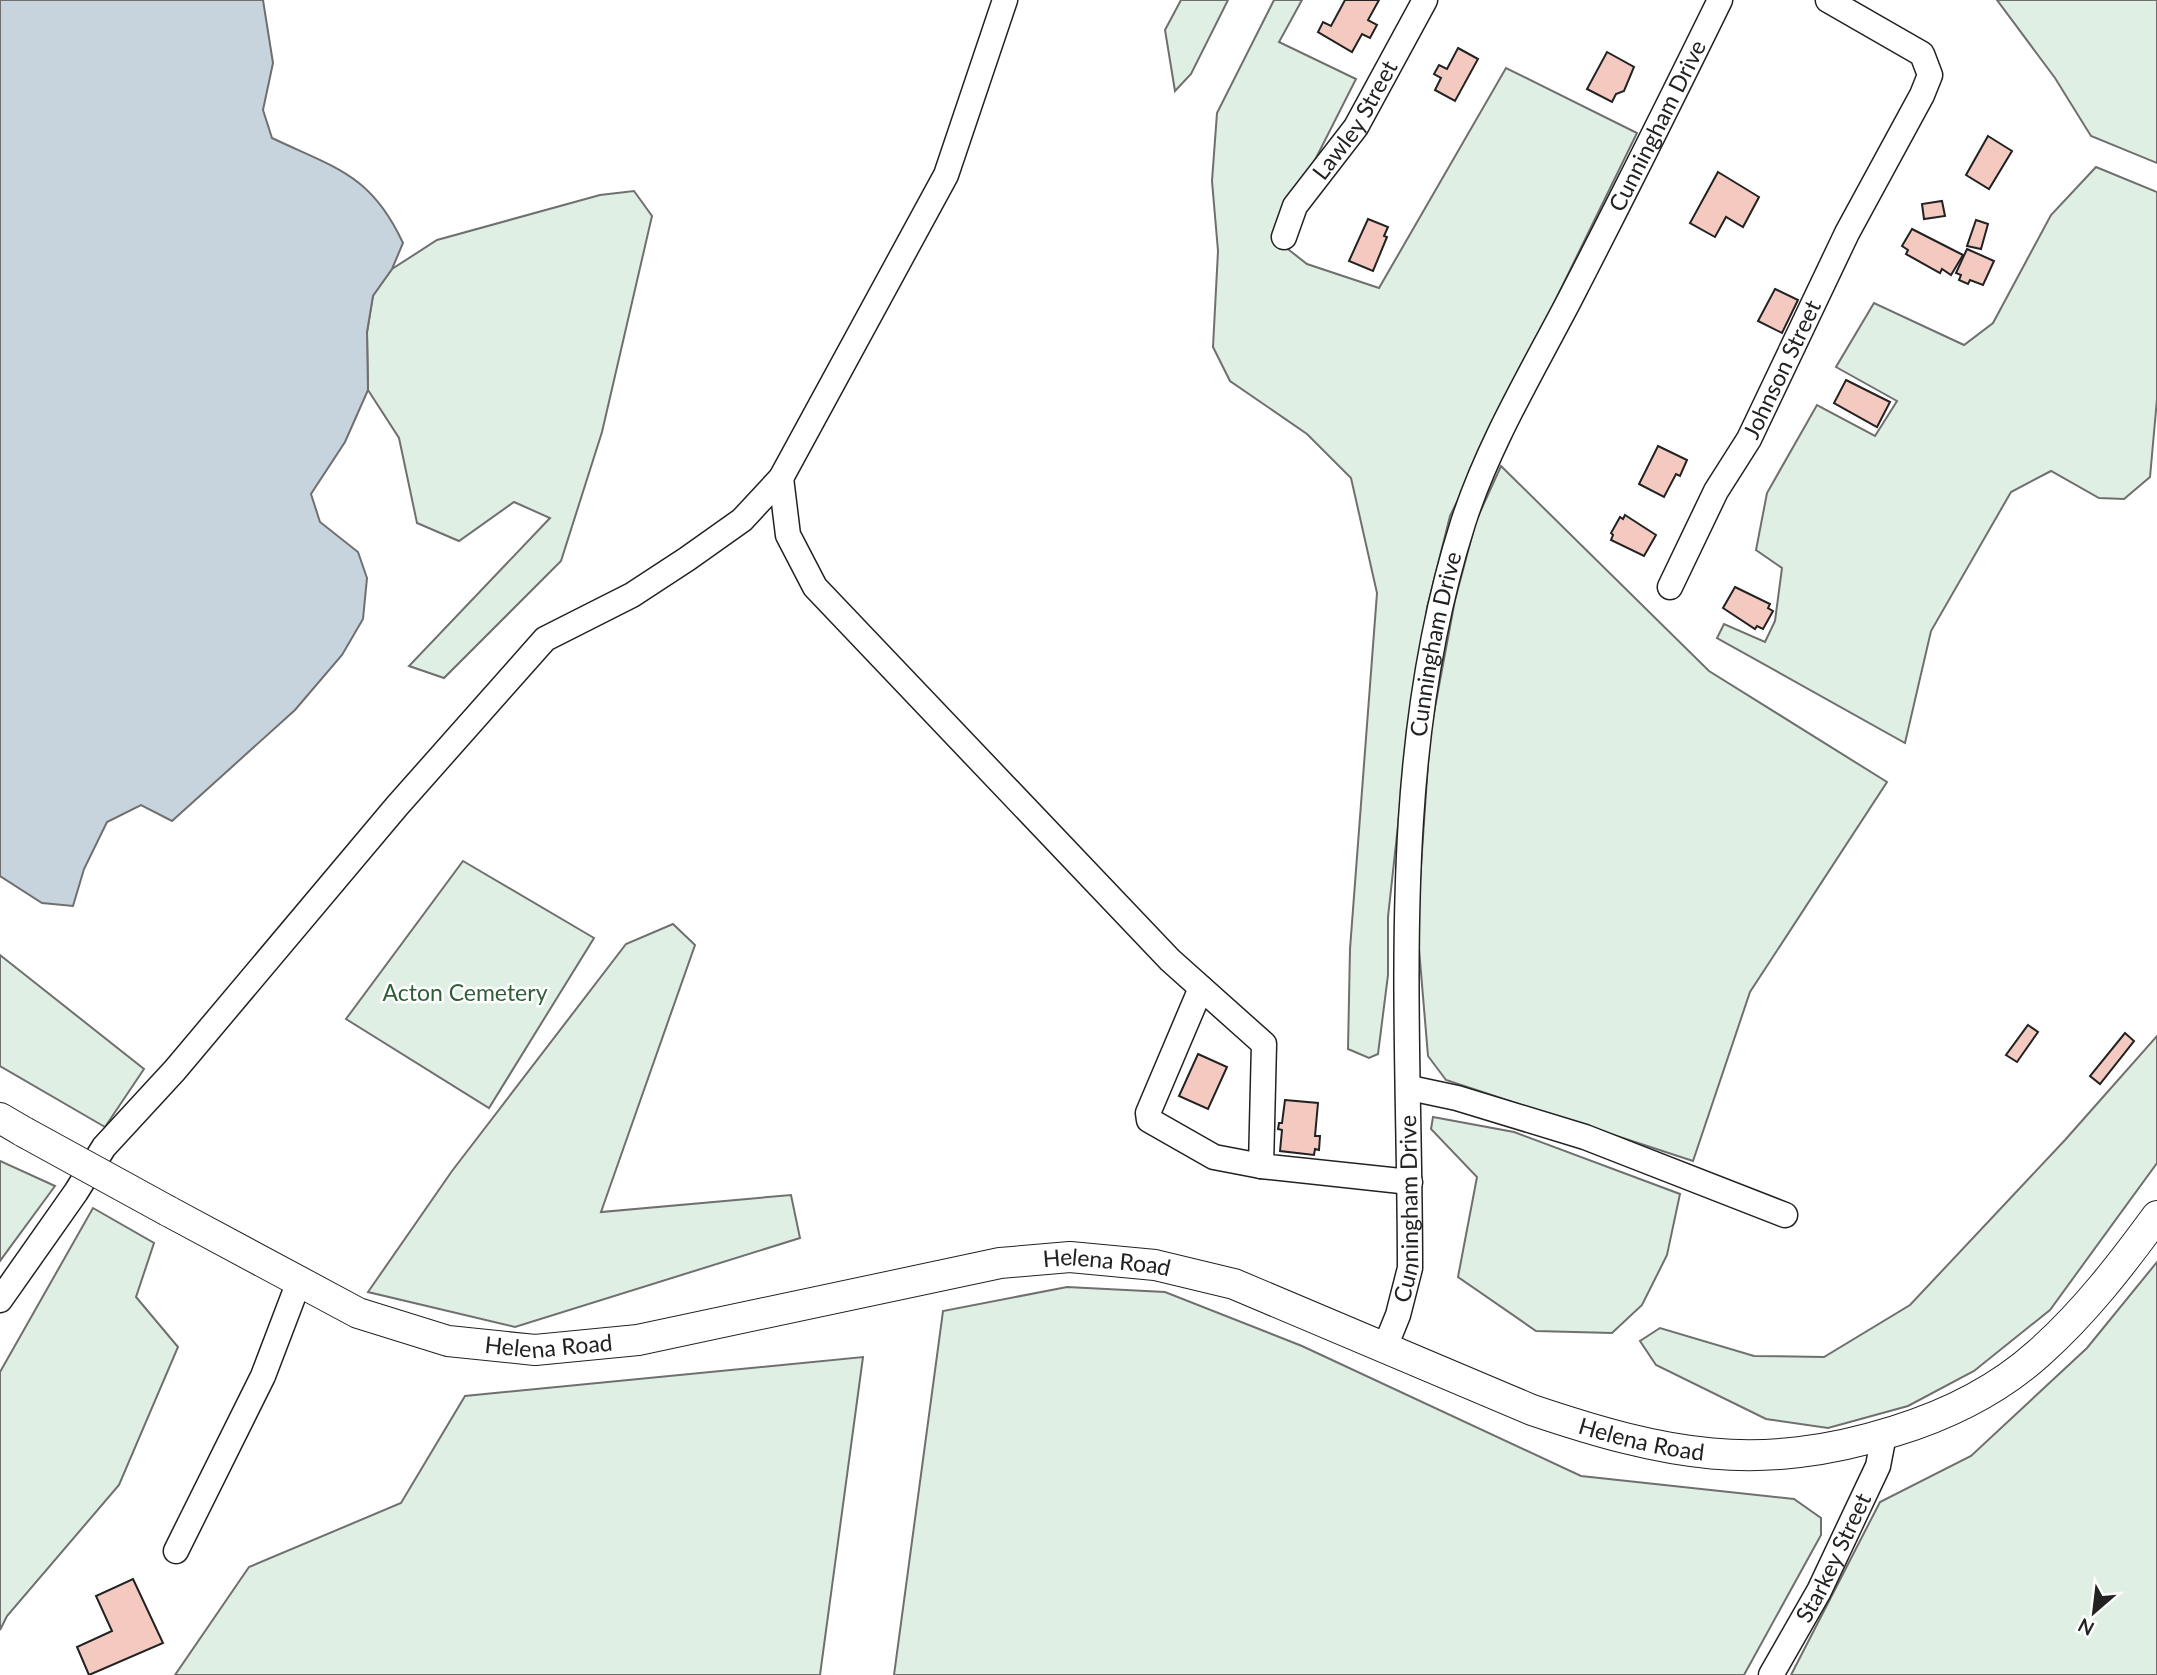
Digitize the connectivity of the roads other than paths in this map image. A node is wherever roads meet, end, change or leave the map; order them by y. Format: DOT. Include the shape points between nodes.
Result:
graph roads {
  1 [pos="1006,0"];
  2 [pos="1425,0"];
  3 [pos="1720,0"];
  4 [pos="1828,0"];
  5 [pos="1284,237"];
  6 [pos="781,478"];
  7 [pos="1670,587"];
  8 [pos="1201,988"];
  9 [pos="1410,1088"];
  10 [pos="12,1125"];
  11 [pos="1261,1166"];
  12 [pos="1410,1182"];
  13 [pos="1785,1215"];
  14 [pos="2157,1216"];
  15 [pos="298,1284"];
  16 [pos="0,1300"];
  17 [pos="1385,1347"];
  18 [pos="1884,1435"];
  19 [pos="176,1550"];
  20 [pos="1771,1675"];
  1 -- 6 [label="street" via="946,174"];
  2 -- 5 [label="street, Lawley Street" via="1356,127 1295,206"];
  3 -- 9 [label="street, Cunningham Drive" via="1487,461 1447,576 1413,789 1405,897"];
  4 -- 7 [label="street, Johnson Street" via="1909,45 1926,60 1930,75"];
  6 -- 8 [label="street" via="788,535 816,587"];
  6 -- 16 [label="street" via="742,520 687,559 632,595 545,639 104,1147"];
  8 -- 11 [label="street" via="1264,1044"];
  8 -- 11 [label="street" via="1149,1120 1214,1157"];
  9 -- 12 [label="street, Cunningham Drive"];
  9 -- 13 [label="street" via="1585,1137"];
  10 -- 15 [label="main road, Helena Road, bridge"];
  11 -- 12 [label="street"];
  12 -- 17 [label="street, Cunningham Drive" via="1410,1268"];
  14 -- 18 [label="main road, Helena Road" via="2090,1303 2037,1355 1953,1409"];
  15 -- 17 [label="main road, Helena Road" via="358,1313 447,1341 535,1350 638,1340 1000,1263 1106,1258 1234,1284"];
  15 -- 19 [label="street" via="263,1376"];
  17 -- 18 [label="main road, Helena Road" via="1532,1410 1665,1448 1760,1457 1811,1453"];
  18 -- 20 [label="street, Starkey Street" via="1878,1466 1819,1591"];
}
